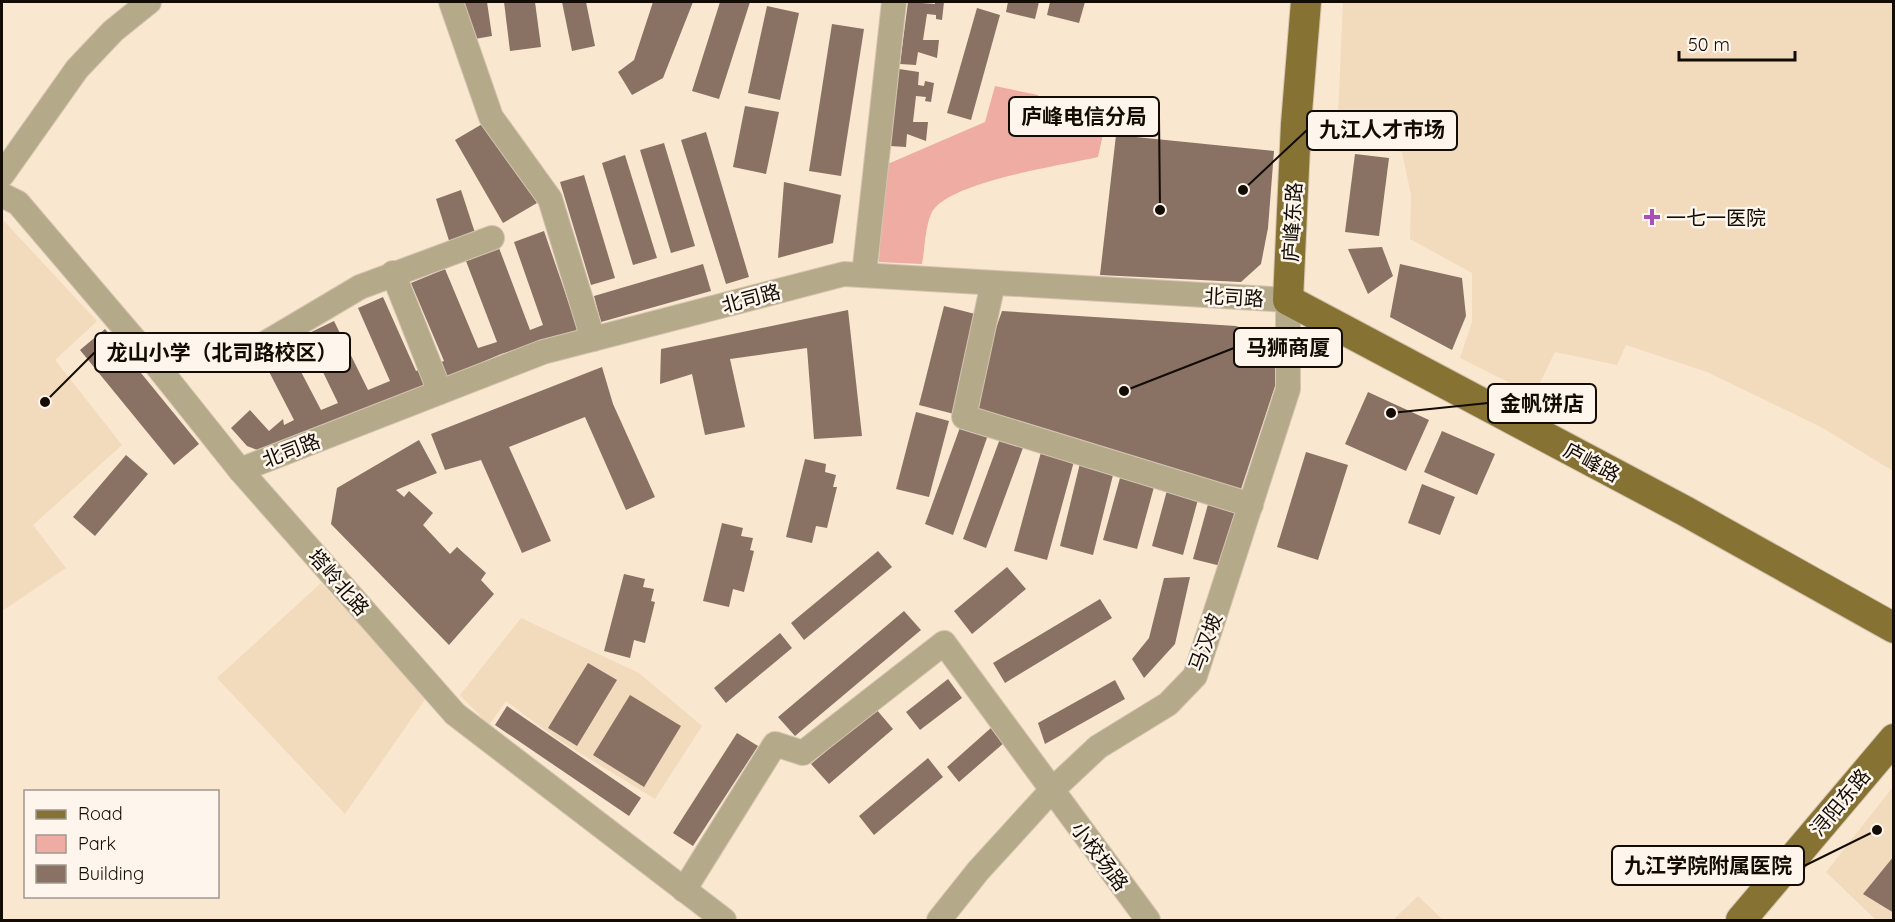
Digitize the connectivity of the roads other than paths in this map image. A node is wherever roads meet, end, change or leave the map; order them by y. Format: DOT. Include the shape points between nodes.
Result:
graph roads {
  1 [pos="149,2"];
  2 [pos="451,2"];
  3 [pos="894,2"];
  4 [pos="1306,2"];
  5 [pos="2,176"];
  6 [pos="2,195"];
  7 [pos="492,238"];
  8 [pos="393,273"];
  9 [pos="864,275"];
  10 [pos="993,283"];
  11 [pos="1288,300"];
  12 [pos="593,339"];
  13 [pos="242,357"];
  14 [pos="440,392"];
  15 [pos="240,470"];
  16 [pos="1251,505"];
  17 [pos="1893,628"];
  18 [pos="1893,739"];
  19 [pos="1051,791"];
  20 [pos="684,890"];
  21 [pos="724,921"];
  22 [pos="939,921"];
  23 [pos="1148,921"];
  24 [pos="1740,921"];
  1 -- 5 [label="street" via="77,69"];
  2 -- 12 [label="street" via="491,117 550,199"];
  3 -- 9 [label="street"];
  4 -- 11 [label="main road, 庐峰东路"];
  6 -- 15 [label="street, 塔岭北路" via="18,203"];
  7 -- 8 [label="street"];
  8 -- 13 [label="street" via="322,306"];
  8 -- 14 [label="street"];
  9 -- 10 [label="street, 北司路"];
  9 -- 12 [label="street, 北司路" via="844,274"];
  10 -- 11 [label="street, 北司路"];
  10 -- 16 [label="street" via="964,417"];
  11 -- 16 [label="street, 马汉坡" via="1288,389"];
  11 -- 17 [label="main road, 庐峰路" via="1685,511"];
  12 -- 14 [label="street, 北司路" via="543,352"];
  14 -- 15 [label="street, 北司路"];
  15 -- 20 [label="street, 塔岭北路" via="455,714"];
  16 -- 19 [label="street, 马汉坡" via="1195,676 1168,704 1098,747"];
  18 -- 24 [label="main road, 浔阳东路"];
  19 -- 20 [label="street, 小校场路" via="944,643 803,753 775,744"];
  19 -- 22 [label="street, 马汉坡" via="978,871"];
  19 -- 23 [label="street, 小校场路"];
  20 -- 21 [label="street, 塔岭北路"];
}
